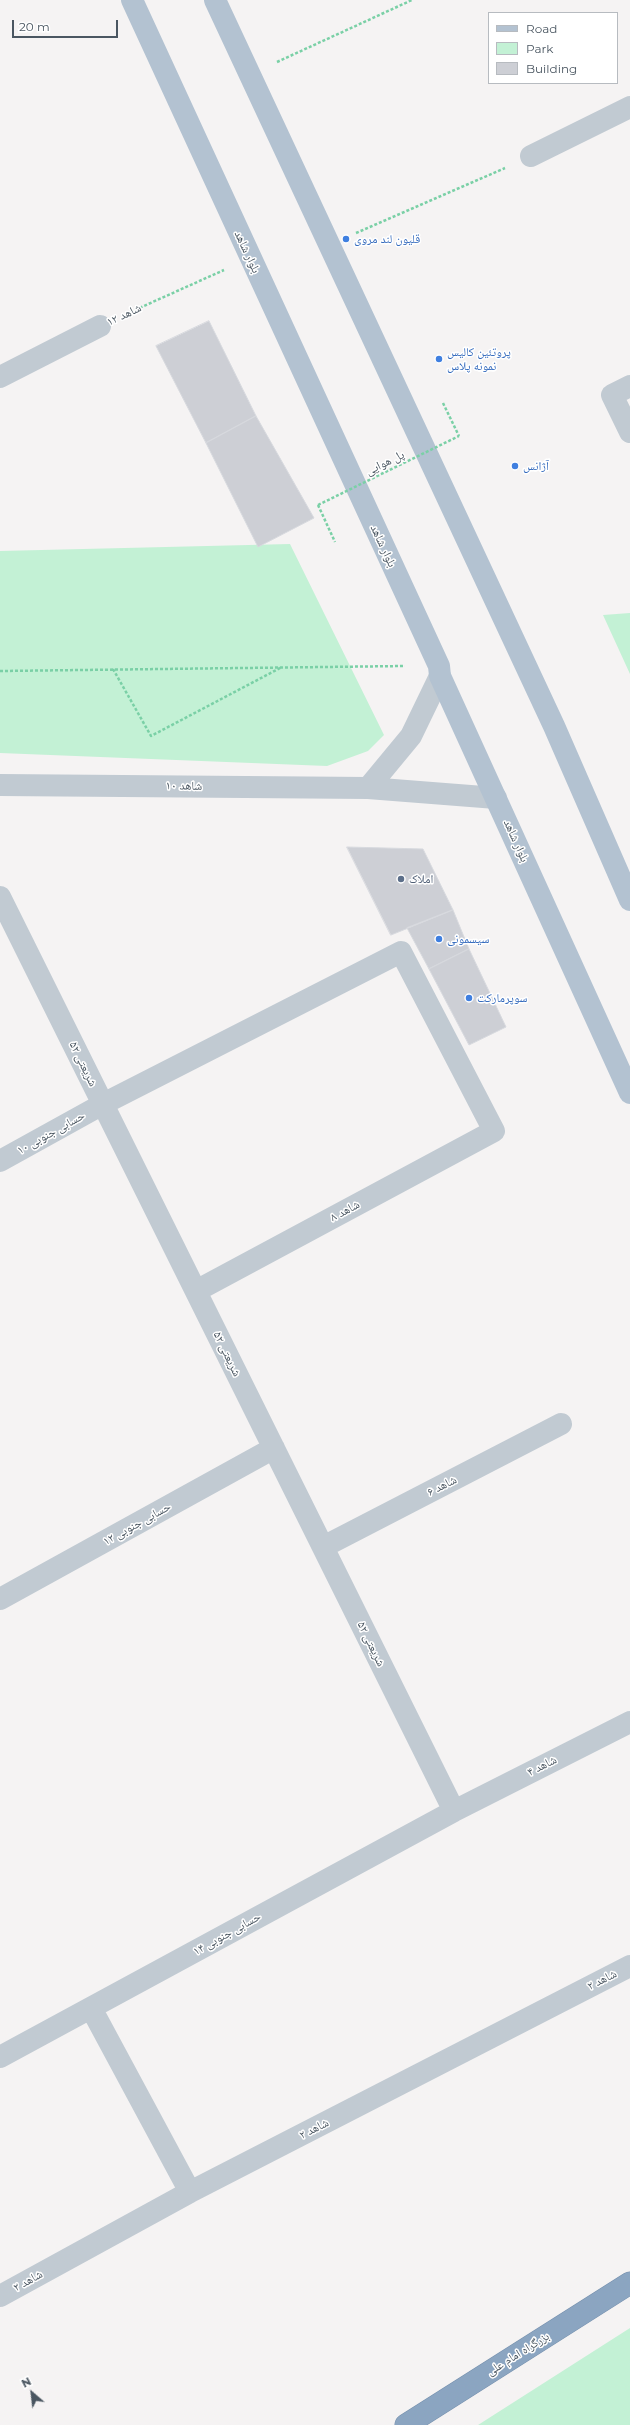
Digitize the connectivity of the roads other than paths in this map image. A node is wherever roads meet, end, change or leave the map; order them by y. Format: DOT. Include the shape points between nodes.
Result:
graph roads {
  1 [pos="132,0"];
  2 [pos="215,0"];
  3 [pos="630,107"];
  4 [pos="531,156"];
  5 [pos="100,326"];
  6 [pos="0,377"];
  7 [pos="630,386"];
  8 [pos="630,432"];
  9 [pos="439,671"];
  10 [pos="0,784"];
  11 [pos="368,788"];
  12 [pos="496,798"];
  13 [pos="0,897"];
  14 [pos="630,900"];
  15 [pos="630,1093"];
  16 [pos="103,1104"];
  17 [pos="0,1161"];
  18 [pos="196,1291"];
  19 [pos="561,1424"];
  20 [pos="274,1448"];
  21 [pos="323,1547"];
  22 [pos="0,1599"];
  23 [pos="630,1722"];
  24 [pos="454,1811"];
  25 [pos="630,1966"];
  26 [pos="91,2008"];
  27 [pos="0,2057"];
  28 [pos="190,2192"];
  29 [pos="630,2284"];
  30 [pos="0,2296"];
  31 [pos="406,2425"];
  1 -- 9 [label="main road, بلوار شاهد"];
  2 -- 14 [label="main road" via="554,726"];
  3 -- 4 [label="street"];
  5 -- 6 [label="street, شاهد ۱۲"];
  7 -- 8 [label="street" via="612,396"];
  9 -- 11 [label="street" via="411,736"];
  9 -- 12 [label="main road, بلوار شاهد"];
  10 -- 11 [label="street, شاهد ۱۰"];
  11 -- 12 [label="street, شاهد ۱۰"];
  12 -- 15 [label="main road, بلوار شاهد"];
  13 -- 16 [label="street, شریعتی ۵۲"];
  16 -- 17 [label="street, حسابی جنوبی ۱۰"];
  16 -- 18 [label="street, شریعتی ۵۲"];
  16 -- 18 [label="street, شاهد ۸" via="401,952 494,1131"];
  18 -- 20 [label="street, شریعتی ۵۲"];
  19 -- 21 [label="street, شاهد ۶"];
  20 -- 21 [label="street, شریعتی ۵۲"];
  20 -- 22 [label="street, حسابی جنوبی ۱۲"];
  21 -- 24 [label="street, شریعتی ۵۲"];
  23 -- 24 [label="street, شاهد ۴"];
  24 -- 26 [label="street, حسابی جنوبی ۱۴"];
  25 -- 28 [label="street, شاهد ۲"];
  26 -- 27 [label="street, حسابی جنوبی ۱۴"];
  26 -- 28 [label="street"];
  28 -- 30 [label="street, شاهد ۲"];
  29 -- 31 [label="highway, بزرگراه امام علی"];
}
